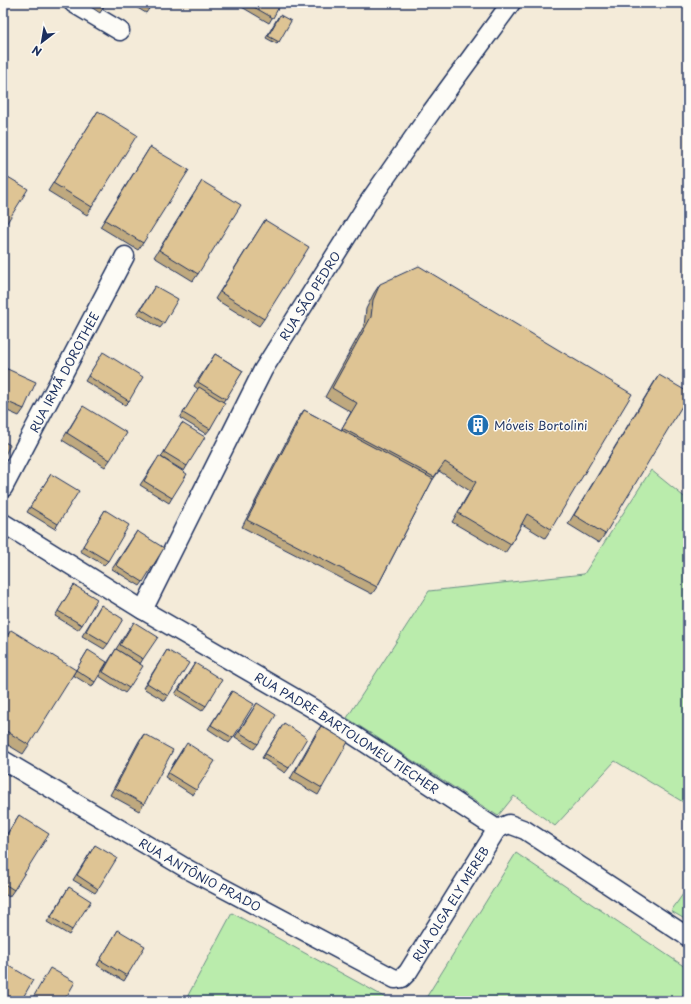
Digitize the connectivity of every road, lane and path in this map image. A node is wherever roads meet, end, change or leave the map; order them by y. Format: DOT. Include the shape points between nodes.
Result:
graph roads {
  1 [pos="73,3"];
  2 [pos="511,3"];
  3 [pos="120,30"];
  4 [pos="125,256"];
  5 [pos="3,488"];
  6 [pos="3,523"];
  7 [pos="143,610"];
  8 [pos="3,760"];
  9 [pos="497,829"];
  10 [pos="688,937"];
  11 [pos="402,978"];
  1 -- 3 [label="street"];
  2 -- 7 [label="street, RUA SÃO PEDRO" via="368,203 263,370"];
  4 -- 5 [label="street, RUA IRMÃ DOROTHEE"];
  6 -- 7 [label="street, RUA PADRE BARTOLOMEU TIECHER"];
  7 -- 9 [label="street, RUA PADRE BARTOLOMEU TIECHER" via="312,708"];
  8 -- 11 [label="street, RUA ANTÔNIO PRADO" via="189,870 384,974 395,979"];
  9 -- 10 [label="street" via="509,824 525,830"];
  9 -- 11 [label="street, RUA OLGA ELY MEREB"];
}
